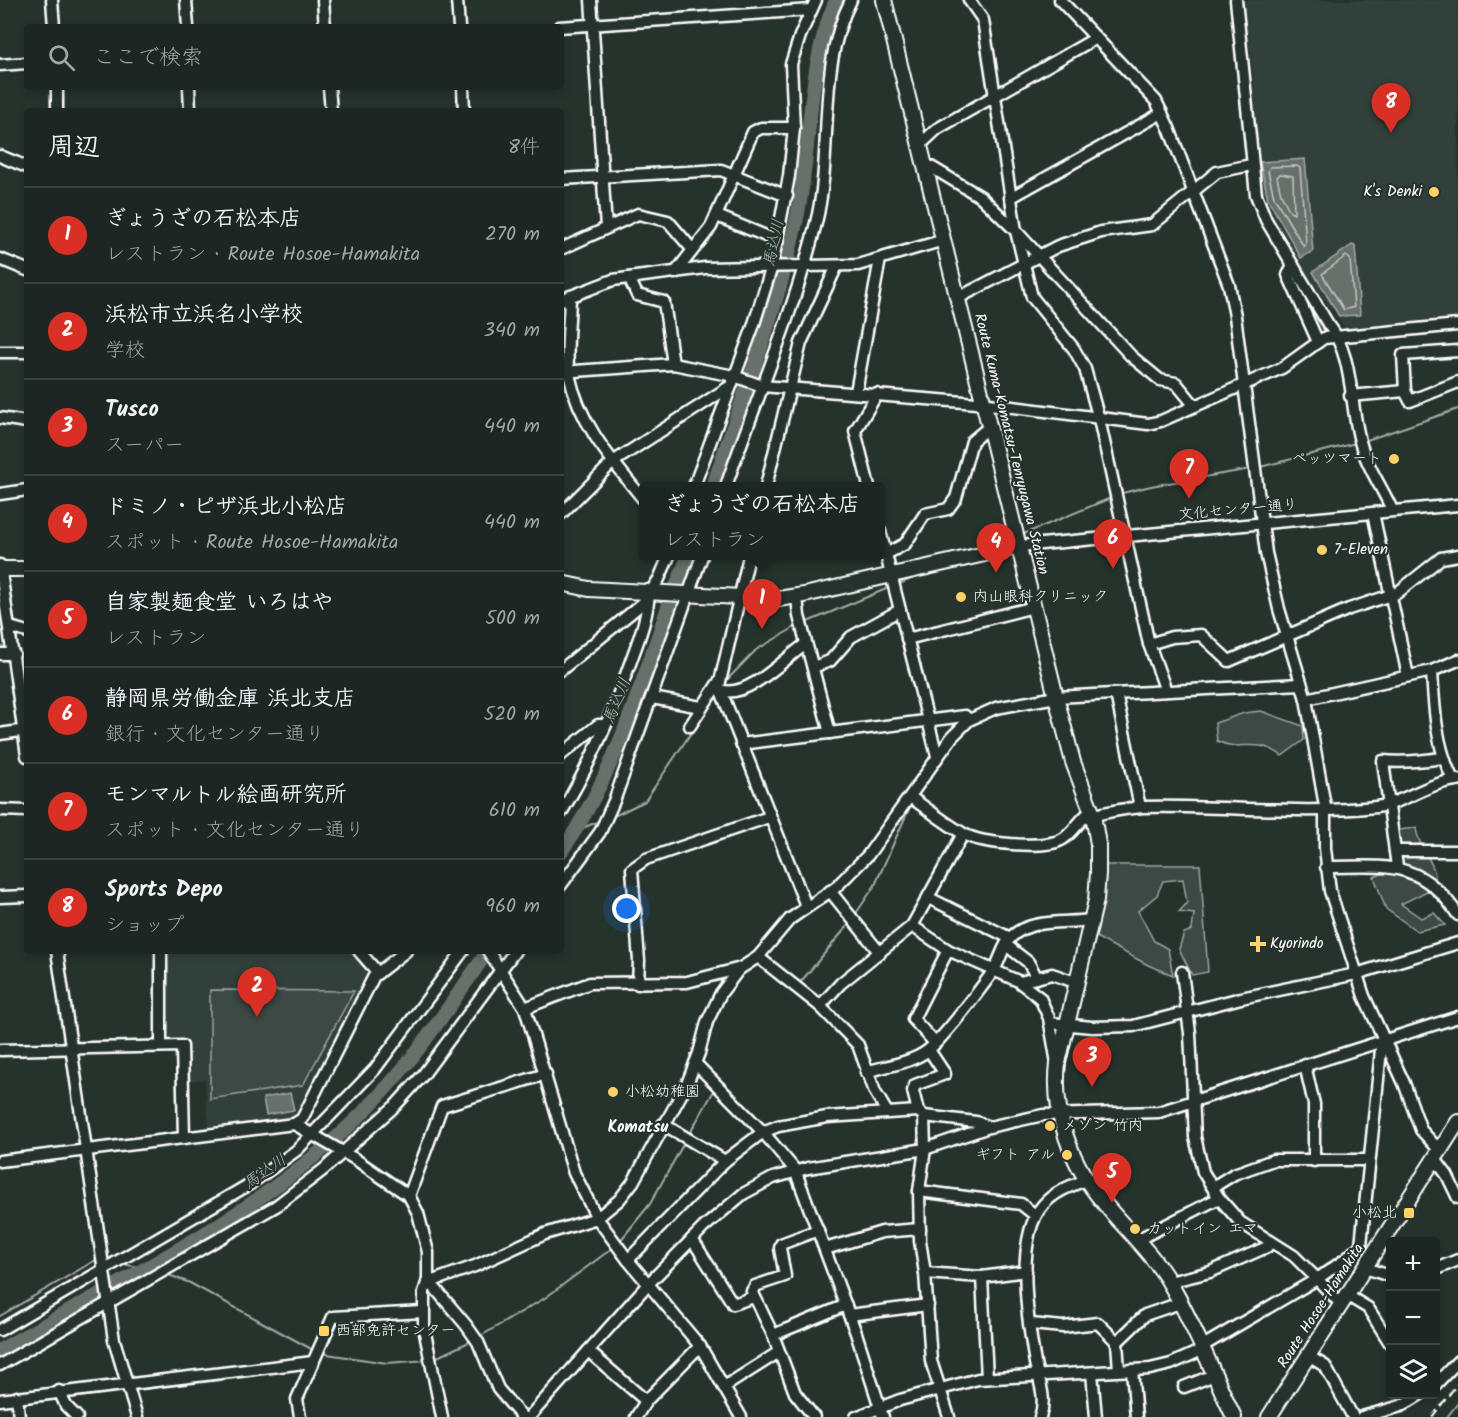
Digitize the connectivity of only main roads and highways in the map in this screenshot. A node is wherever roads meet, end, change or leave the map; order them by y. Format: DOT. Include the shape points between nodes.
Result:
graph roads {
  1 [pos="884,0"];
  2 [pos="1020,546"];
  3 [pos="0,568"];
  4 [pos="24,568"];
  5 [pos="564,585"];
  6 [pos="1458,1122"];
  7 [pos="1234,1417"];
  8 [pos="1269,1417"];
  1 -- 2 [label="main road, Route Kuma-Komatsu-Tenryugawa Station"];
  2 -- 5 [label="main road" via="894,582 797,597 589,589"];
  2 -- 7 [label="main road, Route Kuma-Komatsu-Tenryugawa Station" via="1073,762 1092,813 1098,844 1098,873 1090,920 1058,1064 1059,1113 1086,1180 1169,1282"];
  3 -- 4 [label="main road"];
  6 -- 8 [label="main road, Route Hosoe-Hamakita"];
}
